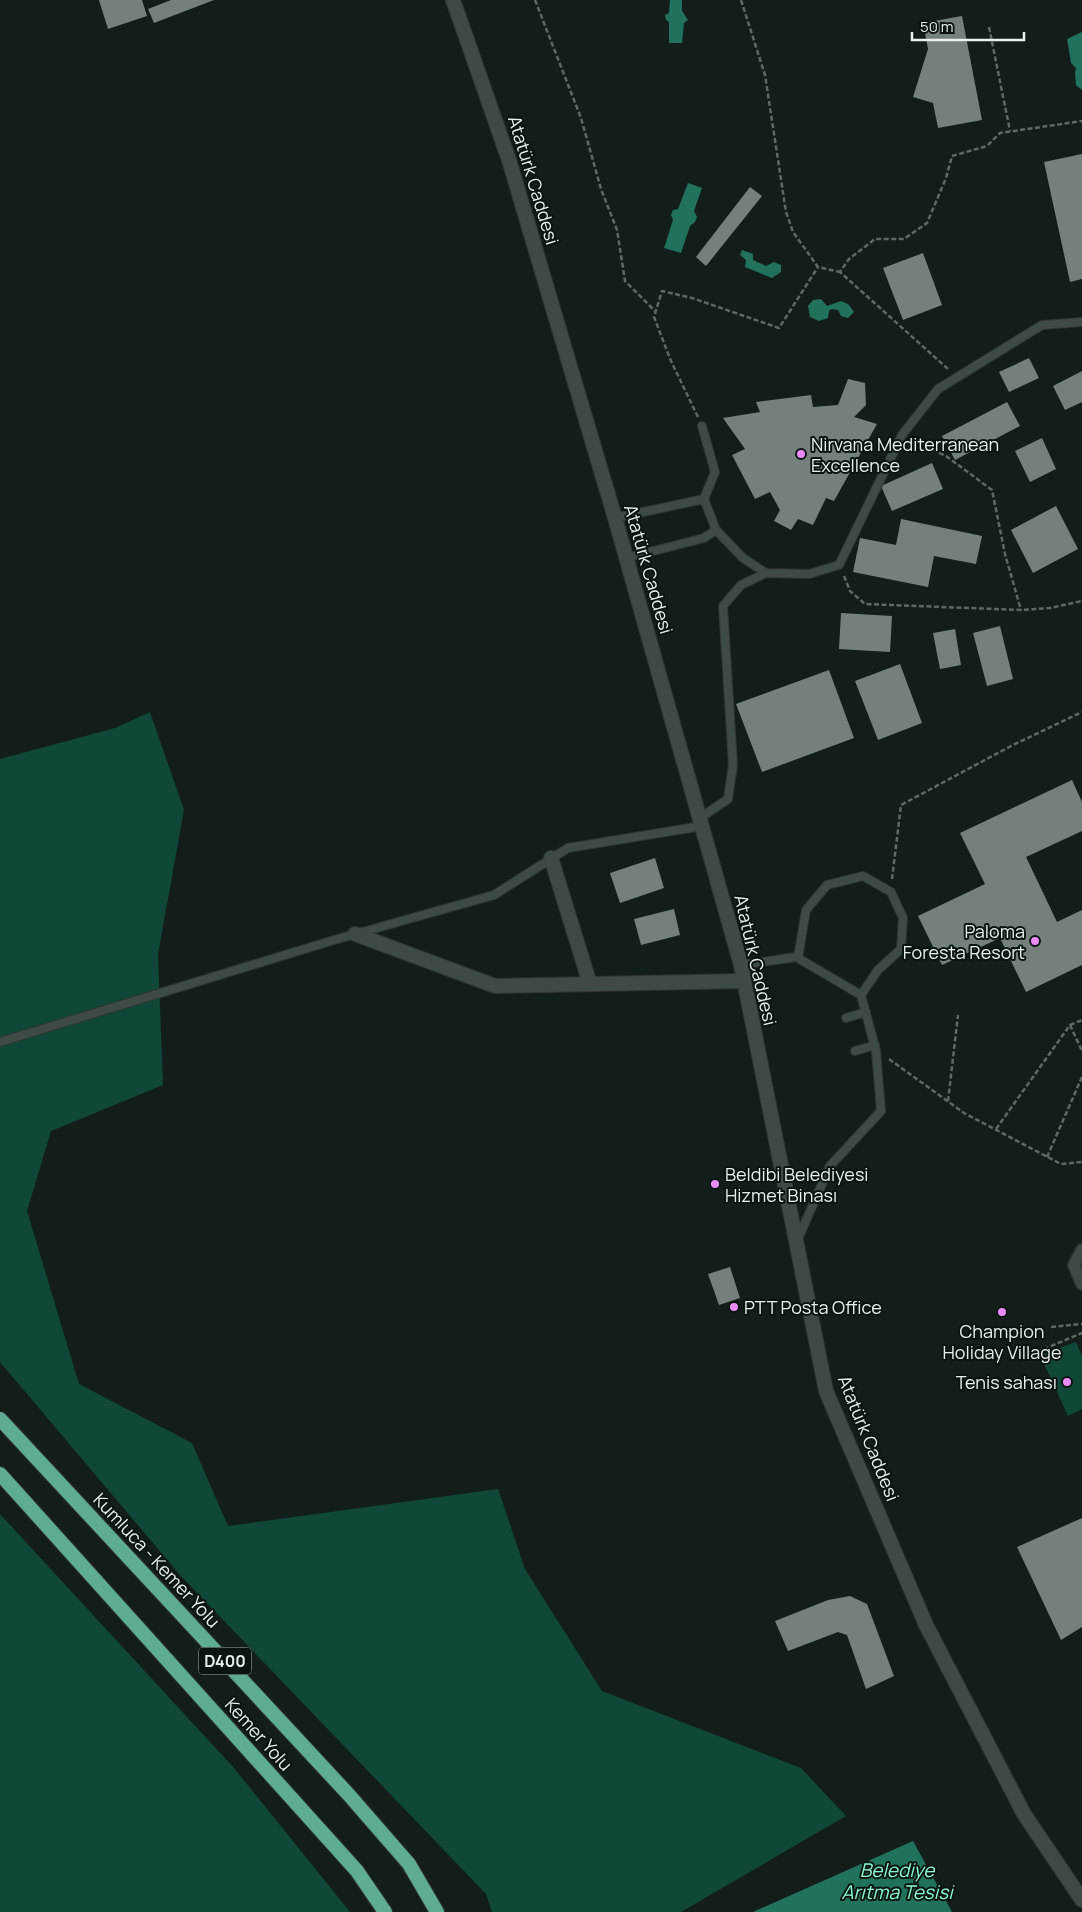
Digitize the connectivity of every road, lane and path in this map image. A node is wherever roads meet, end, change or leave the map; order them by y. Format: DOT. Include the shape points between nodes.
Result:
graph roads {
  1 [pos="453,0"];
  2 [pos="535,0"];
  3 [pos="742,0"];
  4 [pos="989,27"];
  5 [pos="1082,121"];
  6 [pos="1010,131"];
  7 [pos="818,267"];
  8 [pos="840,272"];
  9 [pos="656,312"];
  10 [pos="1082,322"];
  11 [pos="957,377"];
  12 [pos="702,426"];
  13 [pos="902,435"];
  14 [pos="704,499"];
  15 [pos="615,518"];
  16 [pos="716,530"];
  17 [pos="626,558"];
  18 [pos="839,565"];
  19 [pos="766,572"];
  20 [pos="1082,601"];
  21 [pos="1021,610"];
  22 [pos="1082,712"];
  23 [pos="701,822"];
  24 [pos="552,858"];
  25 [pos="891,892"];
  26 [pos="355,934"];
  27 [pos="798,958"];
  28 [pos="741,965"];
  29 [pos="744,982"];
  30 [pos="590,984"];
  31 [pos="861,995"];
  32 [pos="866,1012"];
  33 [pos="958,1016"];
  34 [pos="846,1018"];
  35 [pos="1082,1020"];
  36 [pos="1070,1025"];
  37 [pos="0,1042"];
  38 [pos="875,1048"];
  39 [pos="855,1051"];
  40 [pos="1082,1051"];
  41 [pos="1082,1077"];
  42 [pos="948,1102"];
  43 [pos="996,1130"];
  44 [pos="1047,1157"];
  45 [pos="1082,1162"];
  46 [pos="796,1243"];
  47 [pos="1082,1250"];
  48 [pos="1082,1284"];
  49 [pos="1082,1324"];
  50 [pos="1051,1328"];
  51 [pos="1082,1333"];
  52 [pos="1037,1352"];
  53 [pos="0,1419"];
  54 [pos="0,1474"];
  55 [pos="1082,1900"];
  56 [pos="385,1912"];
  57 [pos="438,1912"];
  1 -- 15 [label="street, Atatürk Caddesi" via="509,160"];
  2 -- 9 [label="path" via="581,118 601,189 617,230 625,281"];
  3 -- 7 [label="path" via="765,75 786,212 793,232"];
  4 -- 6 [label="path"];
  5 -- 6 [label="path"];
  6 -- 8 [label="path" via="1000,133 987,146 952,156 927,223 904,239 875,239 849,259"];
  7 -- 8 [label="path"];
  7 -- 9 [label="path" via="778,328 662,291"];
  8 -- 11 [label="path"];
  9 -- 12 [label="path" via="654,317 671,360"];
  10 -- 11 [label="lane" via="1042,325"];
  11 -- 13 [label="lane" via="938,389"];
  12 -- 14 [label="lane" via="715,472"];
  13 -- 18 [label="lane"];
  13 -- 21 [label="path" via="946,456 992,490"];
  14 -- 15 [label="lane"];
  14 -- 16 [label="lane"];
  15 -- 17 [label="street, Atatürk Caddesi"];
  16 -- 17 [label="lane" via="704,538"];
  16 -- 19 [label="lane" via="743,558"];
  17 -- 23 [label="street, Atatürk Caddesi"];
  18 -- 19 [label="lane" via="808,574"];
  18 -- 21 [label="path" via="850,591 865,604"];
  19 -- 23 [label="lane" via="741,585 723,606 733,765 728,799"];
  20 -- 21 [label="path"];
  22 -- 25 [label="path" via="901,805"];
  23 -- 24 [label="lane" via="568,848"];
  23 -- 28 [label="street, Atatürk Caddesi"];
  24 -- 26 [label="lane" via="494,894"];
  24 -- 30 [label="street"];
  25 -- 27 [label="lane" via="864,876 827,885 806,910"];
  25 -- 31 [label="lane" via="903,918 901,949 878,970"];
  26 -- 30 [label="street" via="495,986"];
  26 -- 37 [label="lane"];
  27 -- 28 [label="lane"];
  27 -- 31 [label="lane"];
  28 -- 29 [label="street, Atatürk Caddesi"];
  29 -- 30 [label="street"];
  29 -- 46 [label="street, Atatürk Caddesi"];
  31 -- 32 [label="lane"];
  32 -- 34 [label="lane"];
  32 -- 38 [label="lane"];
  33 -- 42 [label="path"];
  35 -- 36 [label="path"];
  36 -- 40 [label="path"];
  36 -- 43 [label="path"];
  38 -- 39 [label="lane"];
  38 -- 42 [label="path"];
  38 -- 46 [label="lane" via="881,1111 830,1166"];
  41 -- 44 [label="path"];
  42 -- 43 [label="path"];
  43 -- 44 [label="path"];
  44 -- 45 [label="path" via="1061,1164"];
  46 -- 55 [label="street, Atatürk Caddesi" via="826,1390 926,1625 1024,1814"];
  47 -- 48 [label="street" via="1074,1265"];
  49 -- 50 [label="path"];
  51 -- 52 [label="path"];
  53 -- 57 [label="highway, Kumluca - Kemer Yolu / D400" via="349,1795 409,1864"];
  54 -- 56 [label="highway, Kemer Yolu / D400" via="358,1871"];
}
